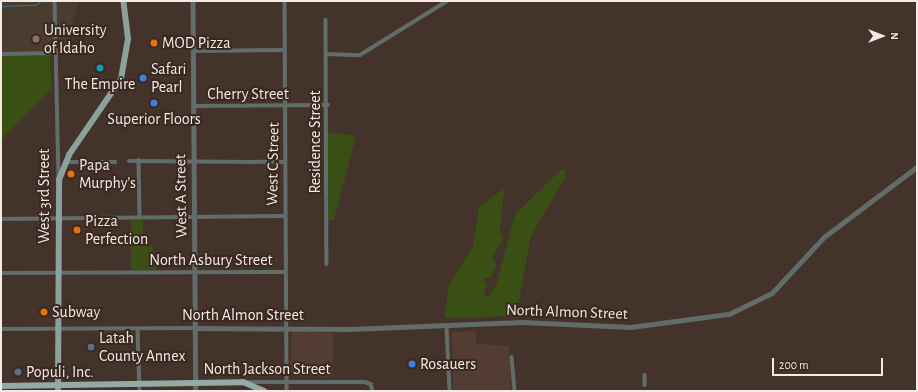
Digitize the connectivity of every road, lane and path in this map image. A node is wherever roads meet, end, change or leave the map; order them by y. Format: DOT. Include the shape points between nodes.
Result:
graph roads {
  1 [pos="55,1"];
  2 [pos="123,1"];
  3 [pos="192,1"];
  4 [pos="285,1"];
  5 [pos="448,1"];
  6 [pos="326,20"];
  7 [pos="285,50"];
  8 [pos="193,51"];
  9 [pos="56,53"];
  10 [pos="1,54"];
  11 [pos="327,54"];
  12 [pos="328,105"];
  13 [pos="193,106"];
  14 [pos="285,106"];
  15 [pos="139,160"];
  16 [pos="129,161"];
  17 [pos="65,162"];
  18 [pos="115,162"];
  19 [pos="193,162"];
  20 [pos="285,162"];
  21 [pos="917,167"];
  22 [pos="59,180"];
  23 [pos="284,216"];
  24 [pos="138,217"];
  25 [pos="194,217"];
  26 [pos="57,218"];
  27 [pos="1,219"];
  28 [pos="327,264"];
  29 [pos="195,272"];
  30 [pos="285,272"];
  31 [pos="1,273"];
  32 [pos="58,273"];
  33 [pos="286,327"];
  34 [pos="446,327"];
  35 [pos="138,328"];
  36 [pos="195,328"];
  37 [pos="1,329"];
  38 [pos="58,329"];
  39 [pos="512,357"];
  40 [pos="645,375"];
  41 [pos="243,382"];
  42 [pos="286,382"];
  43 [pos="196,383"];
  44 [pos="140,384"];
  45 [pos="645,385"];
  46 [pos="1,386"];
  47 [pos="18,388"];
  48 [pos="58,388"];
  49 [pos="140,391"];
  50 [pos="196,391"];
  51 [pos="264,391"];
  52 [pos="287,391"];
  53 [pos="373,391"];
  54 [pos="450,391"];
  55 [pos="515,391"];
  1 -- 9 [label="street, West 3rd Street"];
  2 -- 17 [label="main road" via="128,39 121,79"];
  3 -- 8 [label="street, West A Street"];
  4 -- 7 [label="street, West C Street"];
  5 -- 11 [label="street" via="360,55"];
  6 -- 11 [label="street, Residence Street"];
  7 -- 8 [label="street"];
  7 -- 14 [label="street, West C Street"];
  8 -- 13 [label="street, West A Street"];
  9 -- 10 [label="street"];
  9 -- 22 [label="street, West 3rd Street"];
  11 -- 12 [label="street, Residence Street"];
  12 -- 14 [label="street, Cherry Street"];
  12 -- 28 [label="street, Residence Street"];
  13 -- 14 [label="street, Cherry Street"];
  13 -- 19 [label="street, West A Street"];
  14 -- 20 [label="street, West C Street"];
  15 -- 16 [label="street"];
  15 -- 19 [label="street"];
  15 -- 24 [label="street"];
  17 -- 18 [label="street"];
  17 -- 22 [label="main road"];
  19 -- 20 [label="street"];
  19 -- 25 [label="street, West A Street"];
  20 -- 23 [label="street, West C Street"];
  21 -- 34 [label="street, North Almon Street" via="824,237 772,293 729,314 631,327 522,322"];
  22 -- 26 [label="main road, West 3rd Street"];
  23 -- 25 [label="street"];
  23 -- 30 [label="street, West C Street"];
  24 -- 25 [label="street"];
  24 -- 26 [label="street"];
  25 -- 29 [label="street, West A Street"];
  26 -- 27 [label="street"];
  26 -- 32 [label="main road, West 3rd Street"];
  29 -- 30 [label="street, North Asbury Street"];
  29 -- 32 [label="street, North Asbury Street"];
  29 -- 36 [label="street, West A Street"];
  30 -- 33 [label="street, West C Street"];
  31 -- 32 [label="street, North Asbury Street"];
  32 -- 38 [label="main road, West 3rd Street"];
  33 -- 34 [label="street, North Almon Street"];
  33 -- 36 [label="street, North Almon Street"];
  33 -- 42 [label="street, West C Street"];
  34 -- 54 [label="street"];
  35 -- 36 [label="street, North Almon Street"];
  35 -- 38 [label="street, North Almon Street"];
  35 -- 44 [label="street"];
  36 -- 43 [label="street, West A Street"];
  37 -- 38 [label="street, North Almon Street"];
  38 -- 48 [label="main road, West 3rd Street"];
  39 -- 55 [label="street"];
  40 -- 45 [label="street"];
  41 -- 42 [label="street, North Jackson Street"];
  41 -- 43 [label="highway, North Jackson Street"];
  41 -- 51 [label="highway"];
  42 -- 52 [label="street, West C Street"];
  42 -- 53 [label="street, North Jackson Street" via="371,384"];
  43 -- 44 [label="highway, North Jackson Street"];
  43 -- 50 [label="street, West A Street"];
  44 -- 48 [label="highway, North Jackson Street"];
  44 -- 49 [label="street"];
  46 -- 47 [label="highway, North Jackson Street"];
  47 -- 48 [label="highway, North Jackson Street"];
}
